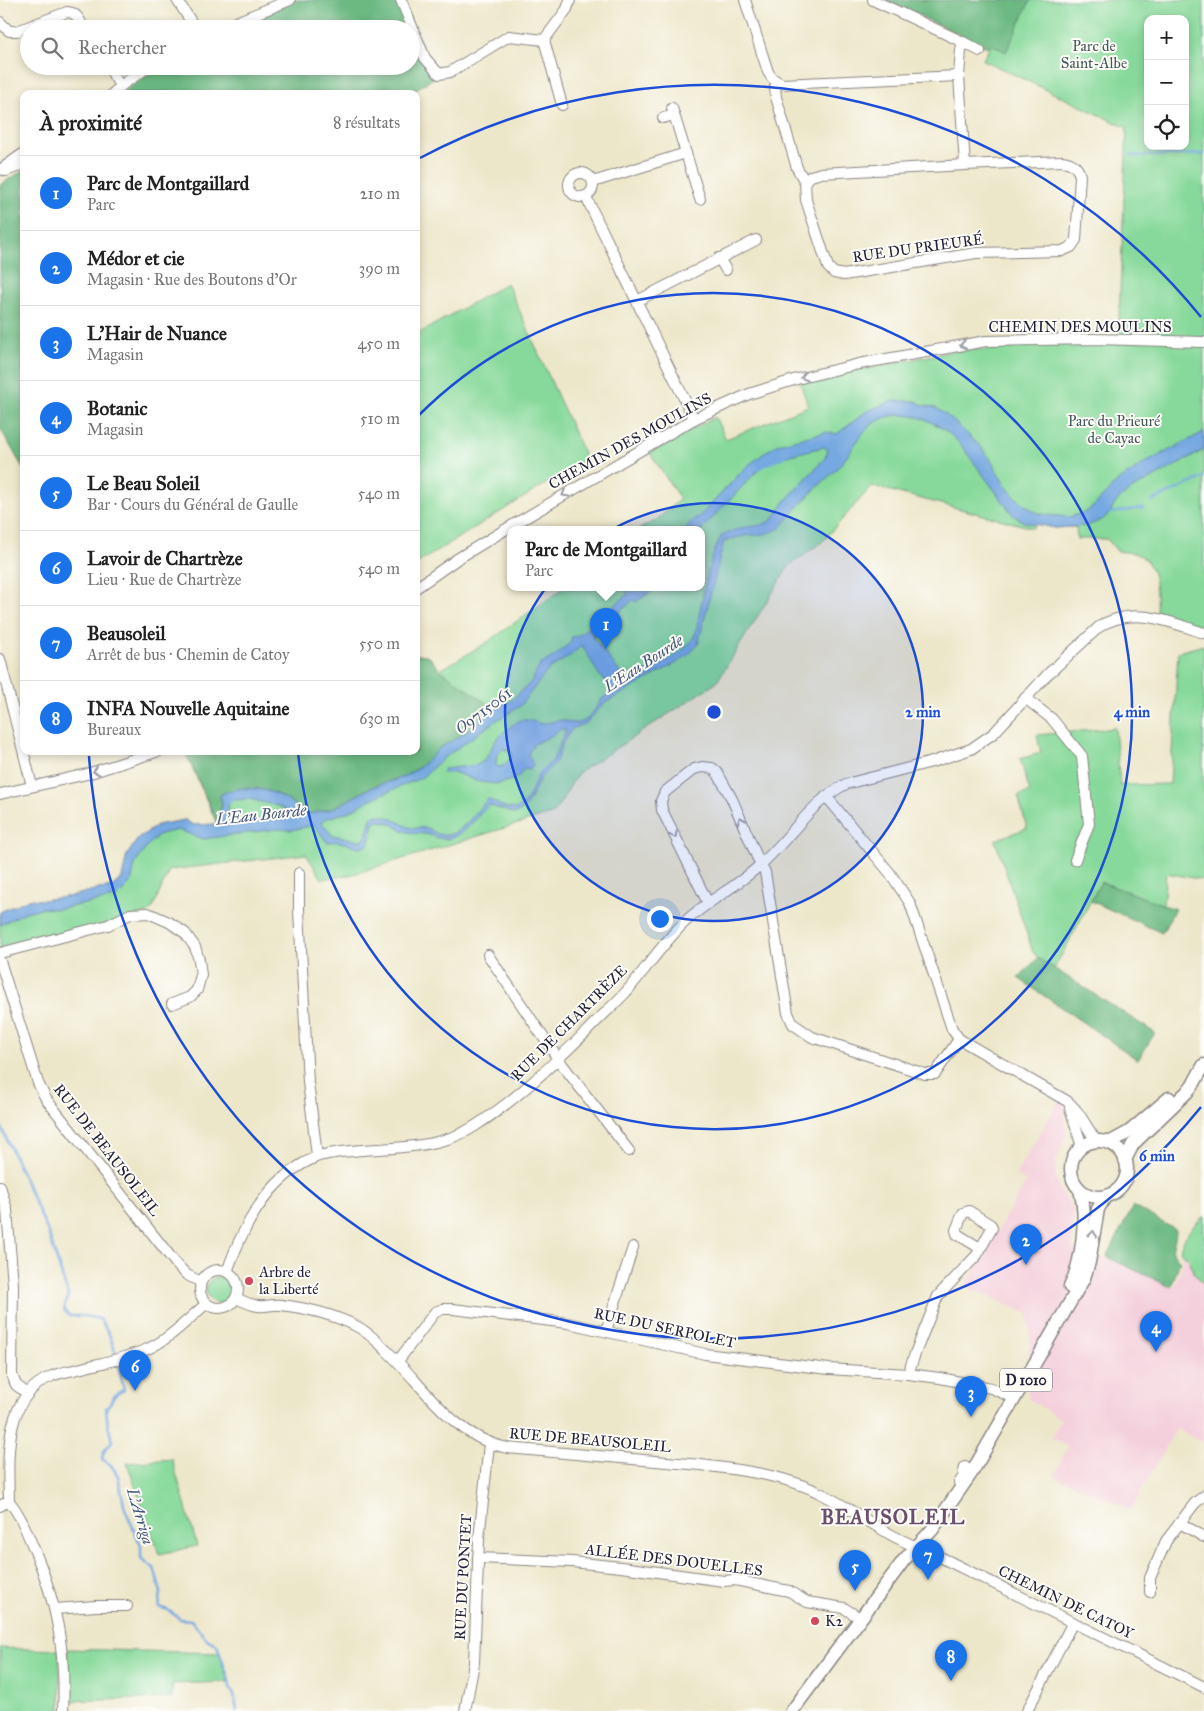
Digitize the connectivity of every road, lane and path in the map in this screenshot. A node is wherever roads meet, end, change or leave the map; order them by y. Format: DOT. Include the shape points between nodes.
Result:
graph roads {
  1 [pos="177,0"];
  2 [pos="290,0"];
  3 [pos="401,0"];
  4 [pos="570,0"];
  5 [pos="745,0"];
  6 [pos="873,0"];
  7 [pos="46,20"];
  8 [pos="79,20"];
  9 [pos="190,20"];
  10 [pos="241,20"];
  11 [pos="409,20"];
  12 [pos="0,22"];
  13 [pos="20,30"];
  14 [pos="544,40"];
  15 [pos="964,42"];
  16 [pos="420,46"];
  17 [pos="980,51"];
  18 [pos="111,75"];
  19 [pos="137,75"];
  20 [pos="959,76"];
  21 [pos="777,82"];
  22 [pos="116,90"];
  23 [pos="562,105"];
  24 [pos="663,118"];
  25 [pos="686,153"];
  26 [pos="20,156"];
  27 [pos="20,165"];
  28 [pos="965,165"];
  29 [pos="0,172"];
  30 [pos="593,182"];
  31 [pos="805,182"];
  32 [pos="586,196"];
  33 [pos="700,199"];
  34 [pos="756,240"];
  35 [pos="719,258"];
  36 [pos="726,270"];
  37 [pos="637,301"];
  38 [pos="1204,342"];
  39 [pos="694,419"];
  40 [pos="511,526"];
  41 [pos="507,529"];
  42 [pos="420,585"];
  43 [pos="1204,633"];
  44 [pos="0,659"];
  45 [pos="1026,698"];
  46 [pos="20,738"];
  47 [pos="24,755"];
  48 [pos="146,755"];
  49 [pos="32,786"];
  50 [pos="0,794"];
  51 [pos="826,796"];
  52 [pos="1075,860"];
  53 [pos="761,865"];
  54 [pos="299,873"];
  55 [pos="708,903"];
  56 [pos="0,953"];
  57 [pos="488,955"];
  58 [pos="0,961"];
  59 [pos="172,1004"];
  60 [pos="959,1039"];
  61 [pos="558,1059"];
  62 [pos="1202,1067"];
  63 [pos="1067,1101"];
  64 [pos="1103,1142"];
  65 [pos="1082,1147"];
  66 [pos="629,1151"];
  67 [pos="317,1156"];
  68 [pos="1125,1160"];
  69 [pos="0,1186"];
  70 [pos="1080,1190"];
  71 [pos="1105,1197"];
  72 [pos="980,1248"];
  73 [pos="628,1251"];
  74 [pos="227,1272"];
  75 [pos="201,1282"];
  76 [pos="236,1298"];
  77 [pos="206,1304"];
  78 [pos="606,1331"];
  79 [pos="398,1361"];
  80 [pos="908,1374"];
  81 [pos="1018,1386"];
  82 [pos="28,1394"];
  83 [pos="1011,1398"];
  84 [pos="489,1444"];
  85 [pos="1204,1496"];
  86 [pos="4,1503"];
  87 [pos="1180,1523"];
  88 [pos="1204,1537"];
  89 [pos="914,1547"];
  90 [pos="478,1558"];
  91 [pos="1150,1592"];
  92 [pos="127,1606"];
  93 [pos="55,1609"];
  94 [pos="860,1618"];
  95 [pos="1072,1622"];
  96 [pos="1204,1687"];
  97 [pos="63,1711"];
  98 [pos="465,1711"];
  99 [pos="792,1711"];
  100 [pos="1027,1711"];
  1 -- 9 [label="street"];
  2 -- 10 [label="street"];
  3 -- 11 [label="street"];
  4 -- 14 [label="street"];
  5 -- 21 [label="street" via="768,72"];
  6 -- 15 [label="street"];
  7 -- 8 [label="street" via="71,12"];
  12 -- 13 [label="street" via="9,31"];
  14 -- 16 [label="street" via="510,36 450,72 439,74 425,58"];
  14 -- 23 [label="street"];
  15 -- 17 [label="street"];
  15 -- 20 [label="street"];
  18 -- 22 [label="street"];
  19 -- 22 [label="street"];
  20 -- 21 [label="street"];
  20 -- 28 [label="street"];
  21 -- 31 [label="street" via="776,97 797,168"];
  24 -- 25 [label="street" via="673,112"];
  25 -- 30 [label="street"];
  25 -- 33 [label="street" via="692,189"];
  26 -- 29 [label="street"];
  27 -- 29 [label="street"];
  28 -- 31 [label="street, RUE DU PRIEURÉ" via="821,173"];
  28 -- 31 [label="street, RUE DU PRIEURÉ" via="1062,161 1074,166 1080,176 1074,244 1062,251 976,253 838,275 826,262 806,200"];
  30 -- 32 [label="street" via="593,189"];
  30 -- 32 [label="street" via="584,173 576,174 570,180 571,192 578,197"];
  32 -- 37 [label="street"];
  34 -- 35 [label="street"];
  35 -- 36 [label="street"];
  35 -- 37 [label="street"];
  37 -- 39 [label="street"];
  38 -- 39 [label="street, CHEMIN DES MOULINS, one-way" via="1095,338 986,341 823,371 750,394"];
  39 -- 40 [label="street, CHEMIN DES MOULINS, one-way"];
  41 -- 42 [label="street, CHEMIN DES MOULINS, one-way"];
  43 -- 45 [label="street, RUE DE CHARTRÈZE" via="1138,616 1108,621"];
  44 -- 46 [label="street"];
  45 -- 51 [label="street, RUE DE CHARTRÈZE" via="994,733 972,749 846,784"];
  45 -- 52 [label="street" via="1052,719 1082,756 1089,824"];
  47 -- 49 [label="street"];
  48 -- 49 [label="street, one-way" via="87,774"];
  49 -- 50 [label="street"];
  51 -- 53 [label="street, RUE DE CHARTRÈZE"];
  51 -- 60 [label="street" via="890,873 910,903 952,1029"];
  53 -- 55 [label="street, RUE DE CHARTRÈZE"];
  53 -- 55 [label="street, one-way" via="732,799 716,772 708,767 694,769 665,792 661,804"];
  53 -- 60 [label="street" via="766,874 788,1013 793,1024 812,1037 925,1074 935,1074"];
  54 -- 67 [label="street" via="308,1082"];
  55 -- 61 [label="street, RUE DE CHARTRÈZE" via="687,920 626,992"];
  56 -- 59 [label="street" via="108,925 130,914 148,913 185,933 199,960 198,990"];
  57 -- 61 [label="street"];
  58 -- 75 [label="street, RUE DE BEAUSOLEIL" via="38,1083 46,1099 177,1265"];
  60 -- 63 [label="street"];
  61 -- 66 [label="street" via="627,1139"];
  61 -- 67 [label="street, RUE DE CHARTRÈZE" via="482,1122 450,1139 420,1146"];
  62 -- 64 [label="main road" via="1129,1132"];
  62 -- 68 [label="main road" via="1187,1092 1133,1144"];
  63 -- 64 [label="street" via="1076,1108 1089,1132"];
  63 -- 65 [label="street"];
  64 -- 65 [label="main road"];
  64 -- 68 [label="main road" via="1122,1153"];
  65 -- 70 [label="main road" via="1072,1160 1071,1168"];
  67 -- 74 [label="street, RUE DE CHARTRÈZE" via="276,1184 237,1246"];
  68 -- 71 [label="main road" via="1127,1172 1122,1185"];
  69 -- 82 [label="street" via="7,1210 13,1285 12,1375 16,1385"];
  70 -- 71 [label="main road" via="1088,1195"];
  70 -- 81 [label="main road, D 1010" via="1084,1206 1076,1275"];
  81 -- 71 [label="main road, D 1010, one-way" via="1084,1278 1098,1209"];
  72 -- 80 [label="street" via="938,1296"];
  73 -- 78 [label="street"];
  74 -- 75 [label="street" via="216,1270"];
  74 -- 76 [label="street" via="236,1280"];
  75 -- 77 [label="street" via="200,1295"];
  76 -- 77 [label="street" via="222,1309"];
  76 -- 79 [label="street, RUE DE BEAUSOLEIL" via="253,1305 280,1305 341,1320 368,1333"];
  77 -- 82 [label="street" via="146,1350 54,1375"];
  78 -- 79 [label="street, RUE DU SERPOLET" via="443,1309 430,1318"];
  78 -- 80 [label="street, RUE DU SERPOLET" via="705,1354 829,1369"];
  79 -- 84 [label="street, RUE DE BEAUSOLEIL" via="448,1417"];
  80 -- 83 [label="street, RUE DU SERPOLET" via="991,1388"];
  81 -- 83 [label="main road, D 1010"];
  82 -- 86 [label="street" via="15,1417 10,1435"];
  83 -- 89 [label="main road, D 1010" via="919,1534"];
  83 -- 89 [label="main road, D 1010" via="972,1472 932,1530"];
  84 -- 89 [label="street, RUE DE BEAUSOLEIL" via="701,1465 783,1479 822,1494"];
  84 -- 90 [label="street, RUE DU PONTET"];
  85 -- 87 [label="street"];
  86 -- 93 [label="street" via="19,1513"];
  87 -- 88 [label="street"];
  87 -- 91 [label="street" via="1166,1541 1150,1578"];
  89 -- 94 [label="main road, D 1010"];
  89 -- 95 [label="street, CHEMIN DE CATOY"];
  90 -- 94 [label="street, ALLÉE DES DOUELLES" via="572,1562 724,1582 735,1580 789,1591 807,1602 844,1608"];
  90 -- 98 [label="street, RUE DU PONTET" via="474,1663"];
  92 -- 93 [label="street"];
  93 -- 97 [label="street" via="63,1656"];
  94 -- 99 [label="main road, D 1010"];
  95 -- 96 [label="street, CHEMIN DE CATOY"];
  95 -- 100 [label="street"];
}
